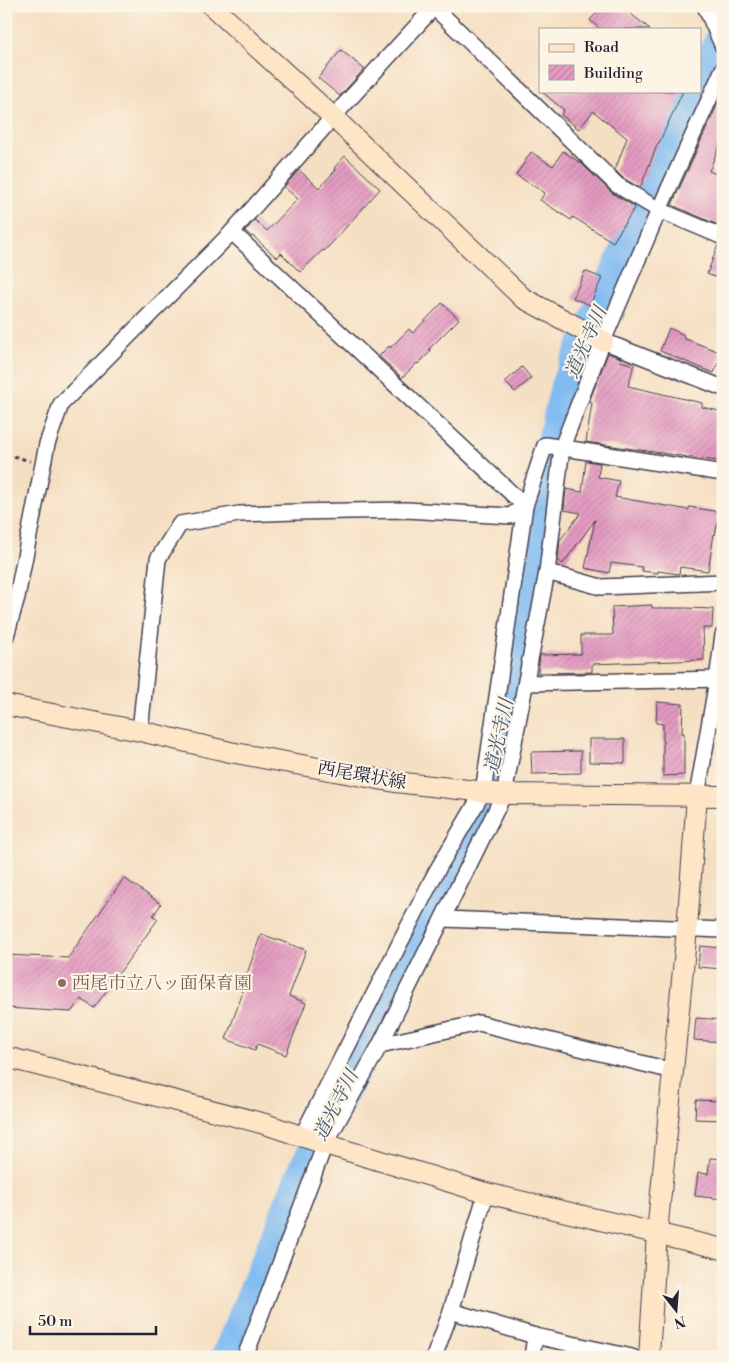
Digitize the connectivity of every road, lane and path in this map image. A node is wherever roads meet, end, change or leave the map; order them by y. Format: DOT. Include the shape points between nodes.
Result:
graph roads {
  1 [pos="212,6"];
  2 [pos="705,6"];
  3 [pos="434,7"];
  4 [pos="723,47"];
  5 [pos="723,69"];
  6 [pos="333,116"];
  7 [pos="658,209"];
  8 [pos="232,232"];
  9 [pos="723,237"];
  10 [pos="602,341"];
  11 [pos="723,388"];
  12 [pos="561,447"];
  13 [pos="6,454"];
  14 [pos="43,464"];
  15 [pos="723,473"];
  16 [pos="525,506"];
  17 [pos="547,572"];
  18 [pos="723,582"];
  19 [pos="723,635"];
  20 [pos="6,636"];
  21 [pos="720,679"];
  22 [pos="526,683"];
  23 [pos="6,705"];
  24 [pos="140,731"];
  25 [pos="494,793"];
  26 [pos="697,796"];
  27 [pos="723,796"];
  28 [pos="443,919"];
  29 [pos="687,929"];
  30 [pos="723,930"];
  31 [pos="380,1045"];
  32 [pos="6,1057"];
  33 [pos="673,1071"];
  34 [pos="303,1136"];
  35 [pos="324,1144"];
  36 [pos="486,1193"];
  37 [pos="656,1233"];
  38 [pos="723,1249"];
  39 [pos="452,1311"];
  40 [pos="535,1336"];
  41 [pos="245,1357"];
  42 [pos="434,1357"];
  43 [pos="532,1357"];
  44 [pos="632,1357"];
  45 [pos="649,1357"];
  1 -- 6 [label="street"];
  2 -- 4 [label="street"];
  3 -- 6 [label="street"];
  3 -- 7 [label="street" via="617,185"];
  5 -- 7 [label="street"];
  6 -- 8 [label="street"];
  6 -- 10 [label="street" via="523,298"];
  7 -- 9 [label="street"];
  7 -- 10 [label="street"];
  8 -- 14 [label="street" via="62,404"];
  8 -- 16 [label="street"];
  10 -- 11 [label="street"];
  10 -- 12 [label="street"];
  12 -- 15 [label="street"];
  12 -- 16 [label="street" via="544,446"];
  12 -- 17 [label="street"];
  13 -- 14 [label="path"];
  14 -- 20 [label="street" via="17,597"];
  16 -- 24 [label="street" via="510,516 406,510 295,512 239,514 180,524 158,559"];
  16 -- 25 [label="street"];
  17 -- 18 [label="street" via="601,587"];
  17 -- 22 [label="street"];
  19 -- 21 [label="street"];
  21 -- 22 [label="street"];
  21 -- 26 [label="street"];
  22 -- 25 [label="street"];
  23 -- 24 [label="street, 西尾環状線"];
  24 -- 25 [label="street, 西尾環状線" via="230,752 395,782"];
  25 -- 26 [label="street, 西尾環状線"];
  25 -- 28 [label="street"];
  25 -- 34 [label="street" via="436,872"];
  26 -- 27 [label="street, 西尾環状線"];
  26 -- 29 [label="street"];
  28 -- 29 [label="street"];
  28 -- 31 [label="street"];
  29 -- 30 [label="street"];
  29 -- 33 [label="street"];
  31 -- 33 [label="street" via="478,1023"];
  31 -- 35 [label="street"];
  32 -- 34 [label="street"];
  33 -- 37 [label="street"];
  34 -- 35 [label="street"];
  35 -- 36 [label="street"];
  35 -- 41 [label="street"];
  36 -- 37 [label="street"];
  36 -- 39 [label="street"];
  37 -- 38 [label="street"];
  37 -- 45 [label="street"];
  39 -- 40 [label="street"];
  39 -- 42 [label="street"];
  40 -- 43 [label="street"];
  40 -- 44 [label="street"];
}
